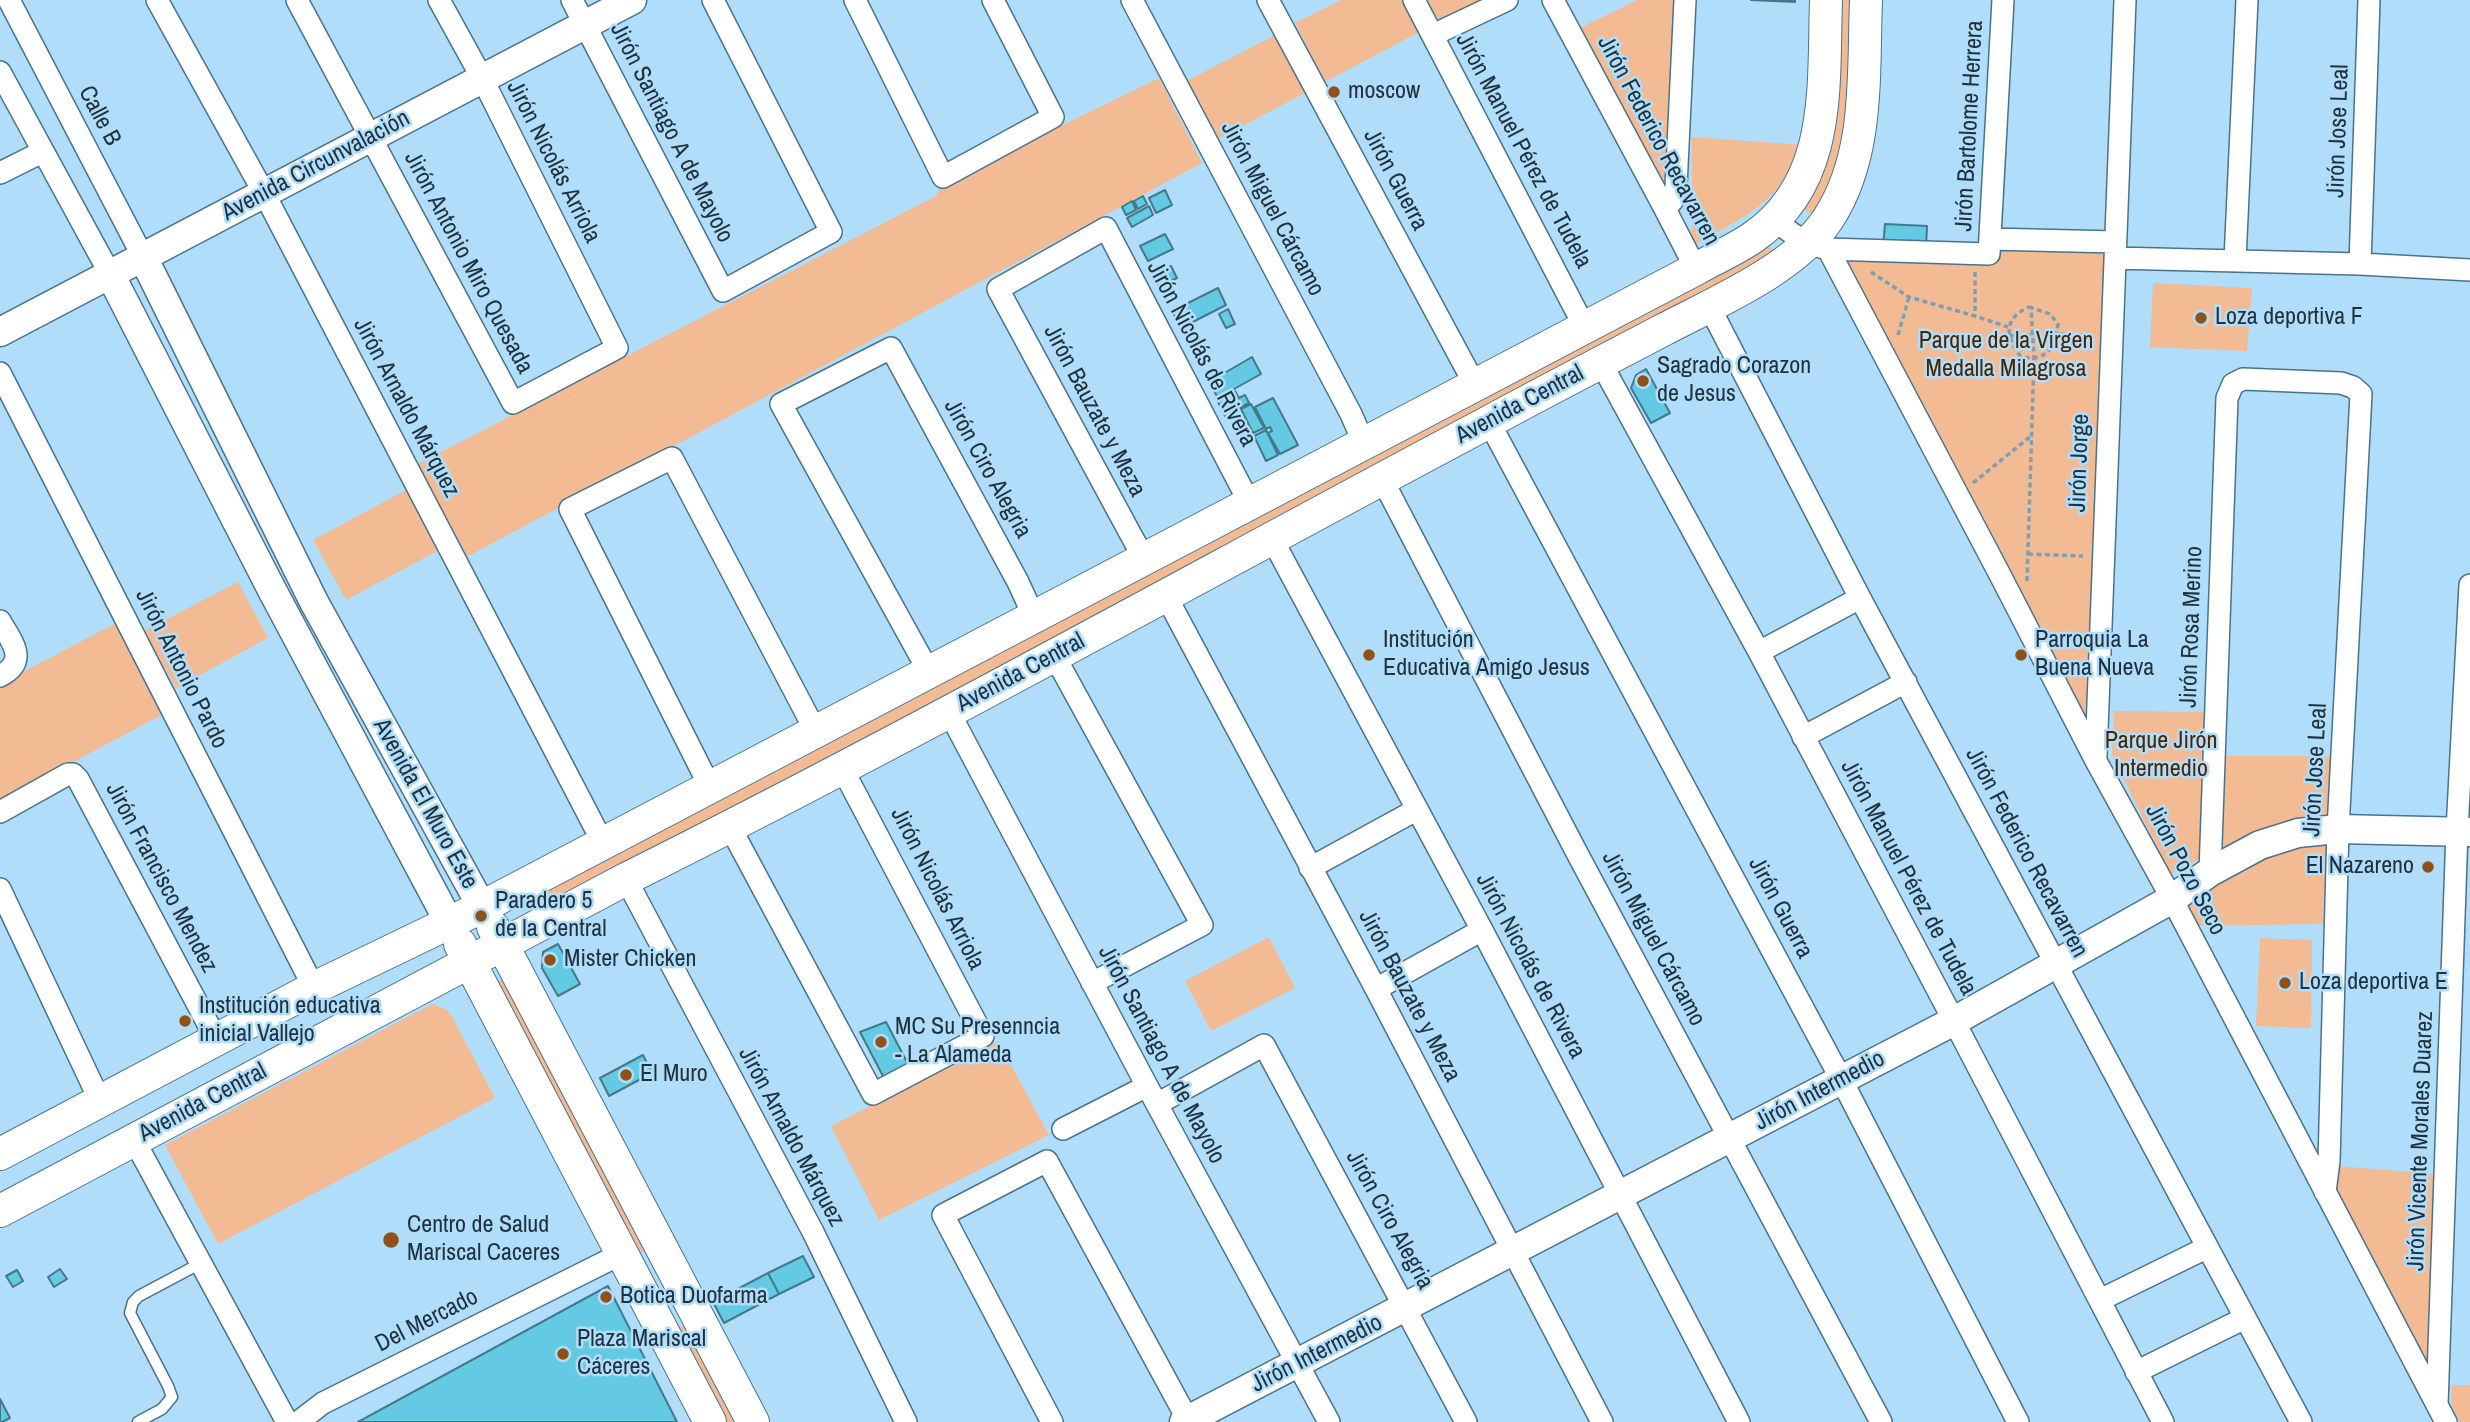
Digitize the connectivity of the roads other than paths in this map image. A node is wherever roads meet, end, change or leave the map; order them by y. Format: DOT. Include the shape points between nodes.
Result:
graph roads {
  1 [pos="9,0"];
  2 [pos="157,0"];
  3 [pos="297,0"];
  4 [pos="439,0"];
  5 [pos="572,0"];
  6 [pos="632,0"];
  7 [pos="713,0"];
  8 [pos="855,0"];
  9 [pos="993,0"];
  10 [pos="1132,0"];
  11 [pos="1268,0"];
  12 [pos="1414,0"];
  13 [pos="1507,0"];
  14 [pos="1553,0"];
  15 [pos="1685,0"];
  16 [pos="1826,0"];
  17 [pos="1866,0"];
  18 [pos="2003,0"];
  19 [pos="2125,0"];
  20 [pos="2247,0"];
  21 [pos="2370,0"];
  22 [pos="585,25"];
  23 [pos="1433,35"];
  24 [pos="0,72"];
  25 [pos="482,78"];
  26 [pos="370,137"];
  27 [pos="43,152"];
  28 [pos="0,173"];
  29 [pos="264,193"];
  30 [pos="1665,209"];
  31 [pos="1773,220"];
  32 [pos="1817,246"];
  33 [pos="1985,249"];
  34 [pos="2115,250"];
  35 [pos="143,257"];
  36 [pos="2235,260"];
  37 [pos="2360,264"];
  38 [pos="1696,269"];
  39 [pos="2470,270"];
  40 [pos="110,274"];
  41 [pos="998,289"];
  42 [pos="1709,306"];
  43 [pos="1585,328"];
  44 [pos="0,332"];
  45 [pos="1601,363"];
  46 [pos="0,373"];
  47 [pos="2233,384"];
  48 [pos="1475,386"];
  49 [pos="513,403"];
  50 [pos="1489,422"];
  51 [pos="1364,443"];
  52 [pos="1382,479"];
  53 [pos="1250,504"];
  54 [pos="1271,537"];
  55 [pos="1144,559"];
  56 [pos="2470,585"];
  57 [pos="307,587"];
  58 [pos="1166,596"];
  59 [pos="1860,598"];
  60 [pos="278,601"];
  61 [pos="1034,617"];
  62 [pos="0,621"];
  63 [pos="1759,652"];
  64 [pos="1054,655"];
  65 [pos="929,672"];
  66 [pos="0,676"];
  67 [pos="1906,682"];
  68 [pos="949,712"];
  69 [pos="816,732"];
  70 [pos="1803,737"];
  71 [pos="2095,761"];
  72 [pos="842,768"];
  73 [pos="710,787"];
  74 [pos="1416,810"];
  75 [pos="0,812"];
  76 [pos="730,827"];
  77 [pos="2338,829"];
  78 [pos="2464,832"];
  79 [pos="603,844"];
  80 [pos="1310,868"];
  81 [pos="2210,872"];
  82 [pos="626,878"];
  83 [pos="0,889"];
  84 [pos="2172,899"];
  85 [pos="482,907"];
  86 [pos="450,923"];
  87 [pos="1482,930"];
  88 [pos="502,944"];
  89 [pos="469,962"];
  90 [pos="2055,965"];
  91 [pos="1092,983"];
  92 [pos="314,988"];
  93 [pos="1376,989"];
  94 [pos="1954,1021"];
  95 [pos="216,1039"];
  96 [pos="1841,1079"];
  97 [pos="1152,1095"];
  98 [pos="100,1101"];
  99 [pos="1063,1129"];
  100 [pos="1731,1138"];
  101 [pos="134,1140"];
  102 [pos="0,1154"];
  103 [pos="2325,1192"];
  104 [pos="1621,1195"];
  105 [pos="0,1212"];
  106 [pos="2206,1248"];
  107 [pos="1514,1250"];
  108 [pos="621,1254"];
  109 [pos="201,1263"];
  110 [pos="680,1282"];
  111 [pos="646,1299"];
  112 [pos="2100,1300"];
  113 [pos="1406,1308"];
  114 [pos="2245,1318"];
  115 [pos="1298,1364"];
  116 [pos="2136,1372"];
  117 [pos="2442,1414"];
  118 [pos="1187,1421"];
  119 [pos="138,1422"];
  120 [pos="287,1422"];
  121 [pos="298,1422"];
  122 [pos="710,1422"];
  123 [pos="752,1422"];
  124 [pos="906,1422"];
  125 [pos="1052,1422"];
  126 [pos="1329,1422"];
  127 [pos="1466,1422"];
  128 [pos="1602,1422"];
  129 [pos="1740,1422"];
  130 [pos="1881,1422"];
  131 [pos="2018,1422"];
  132 [pos="2163,1422"];
  133 [pos="2301,1422"];
  1 -- 35 [label="street, Calle B"];
  2 -- 29 [label="street, Jirón Arnaldo Márquez"];
  3 -- 26 [label="street, Jirón Antonio Miro Quesada"];
  4 -- 25 [label="street, Jirón Nicolás Arriola"];
  5 -- 22 [label="street, Jirón Santiago A de Mayolo"];
  6 -- 22 [label="street, Avenida Circunvalación"];
  7 -- 22 [label="street, Jirón Santiago A de Mayolo" via="831,232 723,291"];
  8 -- 9 [label="street" via="943,177 1053,117"];
  10 -- 51 [label="street, Jirón Miguel Cárcamo"];
  11 -- 48 [label="street, Jirón Guerra"];
  12 -- 23 [label="street, Jirón Manuel Pérez de Tudela"];
  13 -- 23 [label="street"];
  14 -- 30 [label="street, Jirón Federico Recavarren"];
  15 -- 30 [label="street" via="1676,187 1674,200"];
  16 -- 31 [label="main road, Avenida Central" via="1818,142 1791,202"];
  17 -- 32 [label="main road, Avenida Central" via="1856,153"];
  18 -- 33 [label="street, Jirón Bartolome Herrera"];
  19 -- 34 [label="street, Jirón Jorge"];
  20 -- 36 [label="street"];
  21 -- 37 [label="street, Jirón Jose Leal"];
  22 -- 25 [label="street, Avenida Circunvalación"];
  23 -- 43 [label="street, Jirón Manuel Pérez de Tudela"];
  24 -- 27 [label="street"];
  25 -- 26 [label="street, Avenida Circunvalación"];
  25 -- 49 [label="street, Jirón Nicolás Arriola" via="617,348"];
  26 -- 29 [label="street, Avenida Circunvalación"];
  26 -- 49 [label="street, Jirón Antonio Miro Quesada"];
  27 -- 28 [label="street"];
  27 -- 40 [label="street"];
  29 -- 35 [label="street, Avenida Circunvalación"];
  29 -- 79 [label="street, Jirón Arnaldo Márquez"];
  30 -- 38 [label="street, Jirón Federico Recavarren"];
  31 -- 32 [label="street, Jirón Pozo Seco"];
  31 -- 38 [label="main road, Avenida Central" via="1753,237"];
  32 -- 33 [label="street"];
  32 -- 42 [label="main road, Avenida Central"];
  32 -- 71 [label="street, Jirón Pozo Seco" via="1998,570"];
  33 -- 34 [label="street"];
  34 -- 36 [label="street"];
  34 -- 71 [label="street, Jirón Jorge"];
  35 -- 40 [label="street, Avenida Circunvalación"];
  35 -- 57 [label="street, Avenida El Muro Este"];
  36 -- 37 [label="street"];
  37 -- 39 [label="street"];
  38 -- 43 [label="main road, Avenida Central"];
  40 -- 44 [label="street, Avenida Circunvalación"];
  40 -- 60 [label="street, Avenida El Muro Este"];
  41 -- 53 [label="street, Jirón Nicolás de Rivera" via="1106,228"];
  41 -- 55 [label="street, Jirón Bauzate y Meza"];
  42 -- 45 [label="main road, Avenida Central"];
  42 -- 59 [label="street, Jirón Federico Recavarren"];
  43 -- 48 [label="main road, Avenida Central"];
  45 -- 50 [label="main road, Avenida Central"];
  45 -- 63 [label="street, Jirón Manuel Pérez de Tudela"];
  46 -- 92 [label="street, Jirón Antonio Pardo"];
  47 -- 77 [label="street, Jirón Jose Leal" via="2243,379 2341,383 2361,394"];
  47 -- 81 [label="street, Jirón Rosa Merino" via="2227,398"];
  48 -- 51 [label="main road, Avenida Central"];
  50 -- 52 [label="main road, Avenida Central"];
  50 -- 96 [label="street, Jirón Guerra"];
  51 -- 53 [label="main road, Avenida Central"];
  52 -- 54 [label="main road, Avenida Central"];
  52 -- 100 [label="street, Jirón Miguel Cárcamo"];
  53 -- 55 [label="main road, Avenida Central"];
  54 -- 58 [label="main road, Avenida Central"];
  54 -- 74 [label="street, Jirón Nicolás de Rivera"];
  55 -- 61 [label="main road, Avenida Central"];
  56 -- 78 [label="street, Jirón Vicente Morales Duarez"];
  57 -- 60 [label="street"];
  57 -- 85 [label="street, Avenida El Muro Este"];
  58 -- 64 [label="main road, Avenida Central"];
  58 -- 80 [label="street, Jirón Bauzate y Meza"];
  59 -- 63 [label="street"];
  59 -- 67 [label="street, Jirón Federico Recavarren"];
  60 -- 86 [label="street, Avenida El Muro Este"];
  61 -- 65 [label="main road, Avenida Central"];
  61 -- 65 [label="street, Jirón Ciro Alegria" via="891,348 781,404"];
  62 -- 66 [label="street" via="17,651 16,663"];
  63 -- 70 [label="street, Jirón Manuel Pérez de Tudela"];
  64 -- 68 [label="main road, Avenida Central"];
  64 -- 91 [label="street" via="1202,925"];
  65 -- 69 [label="main road, Avenida Central"];
  67 -- 70 [label="street"];
  67 -- 90 [label="street, Jirón Federico Recavarren"];
  68 -- 72 [label="main road, Avenida Central"];
  68 -- 91 [label="street, Jirón Santiago A de Mayolo"];
  69 -- 73 [label="main road, Avenida Central"];
  69 -- 73 [label="street" via="672,458 570,509"];
  70 -- 94 [label="street, Jirón Manuel Pérez de Tudela"];
  71 -- 84 [label="street, Jirón Pozo Seco"];
  72 -- 76 [label="main road, Avenida Central"];
  72 -- 76 [label="street, Jirón Nicolás Arriola" via="983,1036 873,1094"];
  73 -- 79 [label="main road, Avenida Central"];
  74 -- 80 [label="street"];
  74 -- 87 [label="street, Jirón Nicolás de Rivera"];
  75 -- 95 [label="street, Jirón Francisco Mendez" via="68,774 78,779"];
  76 -- 82 [label="main road, Avenida Central"];
  77 -- 78 [label="street, Jirón Intermedio"];
  77 -- 81 [label="street, Jirón Intermedio" via="2298,833 2260,845"];
  77 -- 103 [label="street, Jirón Jose Leal"];
  78 -- 117 [label="street, Jirón Vicente Morales Duarez"];
  79 -- 85 [label="main road, Avenida Central"];
  80 -- 93 [label="street, Jirón Bauzate y Meza"];
  81 -- 84 [label="street, Jirón Intermedio"];
  82 -- 88 [label="main road, Avenida Central"];
  82 -- 124 [label="street, Jirón Arnaldo Márquez" via="813,1232"];
  83 -- 98 [label="street"];
  84 -- 90 [label="street, Jirón Intermedio"];
  84 -- 103 [label="street, Jirón Pozo Seco"];
  85 -- 86 [label="main road, Avenida Central"];
  85 -- 88 [label="main road, Avenida El Muro Este"];
  86 -- 89 [label="main road, Avenida El Muro Este"];
  86 -- 92 [label="main road, Avenida Central"];
  87 -- 93 [label="street"];
  87 -- 104 [label="street, Jirón Nicolás de Rivera"];
  88 -- 89 [label="main road, Avenida Central"];
  88 -- 110 [label="main road, Avenida El Muro Este"];
  89 -- 101 [label="main road, Avenida Central"];
  89 -- 108 [label="main road, Avenida El Muro Este"];
  90 -- 94 [label="street, Jirón Intermedio"];
  90 -- 106 [label="street, Jirón Federico Recavarren"];
  91 -- 97 [label="street, Jirón Santiago A de Mayolo"];
  92 -- 95 [label="main road, Avenida Central"];
  93 -- 107 [label="street, Jirón Bauzate y Meza"];
  94 -- 96 [label="street, Jirón Intermedio"];
  94 -- 112 [label="street, Jirón Manuel Pérez de Tudela"];
  95 -- 98 [label="main road, Avenida Central"];
  96 -- 100 [label="street, Jirón Intermedio"];
  96 -- 131 [label="street, Jirón Guerra"];
  97 -- 99 [label="street"];
  97 -- 113 [label="street, Jirón Ciro Alegria" via="1264,1045"];
  97 -- 115 [label="street, Jirón Santiago A de Mayolo"];
  98 -- 102 [label="main road, Avenida Central"];
  100 -- 104 [label="street, Jirón Intermedio"];
  100 -- 130 [label="street, Jirón Miguel Cárcamo"];
  101 -- 105 [label="main road, Avenida Central"];
  101 -- 109 [label="street"];
  103 -- 117 [label="street, Jirón Pozo Seco"];
  104 -- 107 [label="street, Jirón Intermedio"];
  104 -- 129 [label="street, Jirón Nicolás de Rivera"];
  106 -- 112 [label="street"];
  106 -- 114 [label="street, Jirón Federico Recavarren"];
  107 -- 113 [label="street, Jirón Intermedio"];
  107 -- 128 [label="street, Jirón Bauzate y Meza"];
  108 -- 111 [label="main road, Avenida El Muro Este"];
  108 -- 121 [label="street, Del Mercado" via="323,1403"];
  109 -- 119 [label="lane" via="133,1302 130,1313 172,1397 162,1409"];
  109 -- 120 [label="street"];
  110 -- 111 [label="main road"];
  110 -- 123 [label="main road, Avenida El Muro Este"];
  111 -- 122 [label="main road, Avenida El Muro Este"];
  112 -- 116 [label="street, Jirón Manuel Pérez de Tudela"];
  113 -- 115 [label="street, Jirón Intermedio"];
  113 -- 127 [label="street, Jirón Ciro Alegria"];
  114 -- 116 [label="street"];
  114 -- 133 [label="street, Jirón Federico Recavarren"];
  115 -- 118 [label="street, Jirón Intermedio"];
  115 -- 126 [label="street, Jirón Santiago A de Mayolo"];
  116 -- 132 [label="street, Jirón Manuel Pérez de Tudela"];
  118 -- 125 [label="street" via="1047,1161 943,1215"];
}
